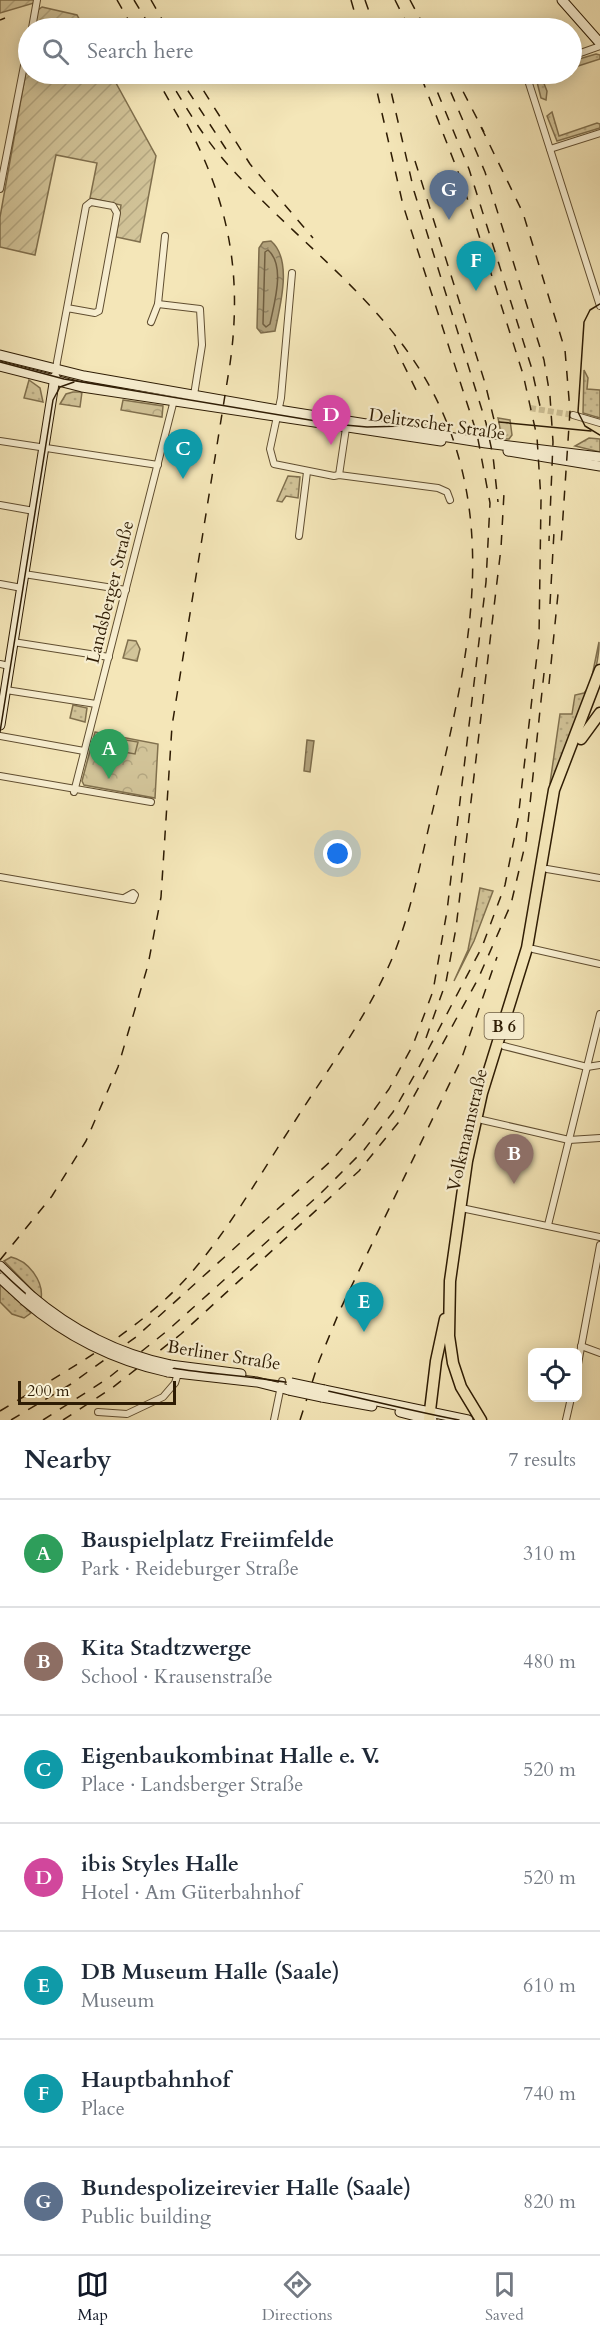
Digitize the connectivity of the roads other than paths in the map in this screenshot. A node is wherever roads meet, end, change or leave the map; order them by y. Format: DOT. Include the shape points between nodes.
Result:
graph roads {
  1 [pos="37,0"];
  2 [pos="562,0"];
  3 [pos="34,18"];
  4 [pos="577,18"];
  5 [pos="582,24"];
  6 [pos="600,45"];
  7 [pos="582,52"];
  8 [pos="20,84"];
  9 [pos="529,84"];
  10 [pos="600,134"];
  11 [pos="550,149"];
  12 [pos="0,189"];
  13 [pos="165,236"];
  14 [pos="292,273"];
  15 [pos="158,304"];
  16 [pos="600,306"];
  17 [pos="67,308"];
  18 [pos="151,322"];
  19 [pos="0,355"];
  20 [pos="0,366"];
  21 [pos="56,370"];
  22 [pos="55,381"];
  23 [pos="194,395"];
  24 [pos="174,400"];
  25 [pos="277,414"];
  26 [pos="573,415"];
  27 [pos="600,423"];
  28 [pos="346,428"];
  29 [pos="0,441"];
  30 [pos="44,448"];
  31 [pos="600,457"];
  32 [pos="158,465"];
  33 [pos="600,466"];
  34 [pos="307,472"];
  35 [pos="339,475"];
  36 [pos="450,500"];
  37 [pos="0,505"];
  38 [pos="34,511"];
  39 [pos="299,536"];
  40 [pos="24,574"];
  41 [pos="0,584"];
  42 [pos="22,588"];
  43 [pos="126,590"];
  44 [pos="13,642"];
  45 [pos="109,657"];
  46 [pos="5,665"];
  47 [pos="600,670"];
  48 [pos="6,690"];
  49 [pos="600,694"];
  50 [pos="96,704"];
  51 [pos="600,704"];
  52 [pos="600,712"];
  53 [pos="0,724"];
  54 [pos="584,725"];
  55 [pos="0,736"];
  56 [pos="84,751"];
  57 [pos="0,776"];
  58 [pos="75,790"];
  59 [pos="151,802"];
  60 [pos="547,869"];
  61 [pos="0,877"];
  62 [pos="600,878"];
  63 [pos="124,898"];
  64 [pos="533,949"];
  65 [pos="600,964"];
  66 [pos="600,1014"];
  67 [pos="504,1046"];
  68 [pos="600,1065"];
  69 [pos="587,1067"];
  70 [pos="482,1120"];
  71 [pos="600,1138"];
  72 [pos="569,1140"];
  73 [pos="466,1209"];
  74 [pos="548,1225"];
  75 [pos="600,1237"];
  76 [pos="600,1245"];
  77 [pos="1,1271"];
  78 [pos="448,1310"];
  79 [pos="452,1332"];
  80 [pos="581,1346"];
  81 [pos="600,1353"];
  82 [pos="174,1369"];
  83 [pos="286,1385"];
  84 [pos="570,1402"];
  85 [pos="98,1412"];
  86 [pos="430,1418"];
  87 [pos="274,1420"];
  88 [pos="468,1420"];
  89 [pos="481,1420"];
  90 [pos="489,1420"];
  91 [pos="566,1420"];
  1 -- 3 [label="street"];
  2 -- 4 [label="main road"];
  5 -- 6 [label="main road"];
  6 -- 7 [label="street"];
  8 -- 12 [label="street"];
  9 -- 11 [label="street"];
  10 -- 11 [label="street"];
  11 -- 16 [label="street"];
  13 -- 15 [label="street"];
  14 -- 25 [label="street"];
  15 -- 18 [label="street"];
  15 -- 23 [label="street" via="200,309 202,345"];
  17 -- 17 [label="street" via="99,311 115,208 91,202 86,206"];
  17 -- 21 [label="street"];
  19 -- 21 [label="main road, Delitzscher Straße"];
  20 -- 22 [label="main road, Delitzscher Straße"];
  21 -- 22 [label="main road"];
  21 -- 23 [label="main road, Delitzscher Straße"];
  22 -- 24 [label="main road, Delitzscher Straße"];
  22 -- 30 [label="main road"];
  23 -- 25 [label="main road, Delitzscher Straße"];
  24 -- 25 [label="main road, Delitzscher Straße"];
  24 -- 32 [label="street, Landsberger Straße"];
  25 -- 28 [label="main road, Delitzscher Straße"];
  25 -- 31 [label="main road, Delitzscher Straße"];
  25 -- 34 [label="street" via="270,449 274,464"];
  26 -- 27 [label="street"];
  28 -- 33 [label="main road, Delitzscher Straße"];
  28 -- 35 [label="street"];
  29 -- 30 [label="street"];
  30 -- 32 [label="street"];
  30 -- 38 [label="main road"];
  32 -- 43 [label="street, Landsberger Straße"];
  34 -- 35 [label="street"];
  34 -- 39 [label="street"];
  35 -- 36 [label="street" via="438,488 447,492"];
  37 -- 38 [label="street"];
  38 -- 40 [label="main road"];
  40 -- 42 [label="main road"];
  40 -- 43 [label="street"];
  41 -- 42 [label="street"];
  42 -- 44 [label="main road"];
  43 -- 45 [label="street, Landsberger Straße"];
  44 -- 45 [label="street"];
  44 -- 46 [label="main road"];
  45 -- 50 [label="street, Landsberger Straße"];
  46 -- 48 [label="main road"];
  47 -- 54 [label="main road"];
  48 -- 50 [label="street"];
  48 -- 53 [label="main road"];
  49 -- 54 [label="main road, B 6"];
  50 -- 56 [label="street, Landsberger Straße"];
  51 -- 54 [label="main road"];
  52 -- 54 [label="main road, Volkmannstraße / B 6"];
  54 -- 60 [label="main road, Volkmannstraße / B 6" via="560,791"];
  54 -- 78 [label="main road, Volkmannstraße / B 6" via="559,771 527,948 476,1119 459,1208"];
  55 -- 56 [label="street"];
  56 -- 58 [label="street, Landsberger Straße"];
  57 -- 58 [label="street"];
  58 -- 59 [label="street"];
  60 -- 62 [label="street"];
  60 -- 64 [label="main road, Volkmannstraße / B 6"];
  61 -- 63 [label="street"];
  64 -- 65 [label="street"];
  64 -- 67 [label="main road, Volkmannstraße / B 6"];
  66 -- 69 [label="street"];
  67 -- 69 [label="street"];
  67 -- 70 [label="main road, Volkmannstraße / B 6"];
  68 -- 69 [label="street"];
  69 -- 72 [label="street"];
  70 -- 72 [label="street"];
  70 -- 73 [label="main road, Volkmannstraße / B 6"];
  71 -- 72 [label="street"];
  72 -- 74 [label="street"];
  73 -- 74 [label="street"];
  73 -- 79 [label="main road, Volkmannstraße / B 6"];
  74 -- 75 [label="street"];
  76 -- 80 [label="street"];
  77 -- 82 [label="main road, Berliner Straße, bridge" via="27,1298 91,1338"];
  78 -- 79 [label="main road, Volkmannstraße / B 6"];
  78 -- 86 [label="main road" via="440,1338"];
  79 -- 89 [label="main road, Volkmannstraße / B 6" via="453,1363 461,1387"];
  79 -- 90 [label="main road, Volkmannstraße / B 6" via="465,1377"];
  80 -- 81 [label="street"];
  82 -- 83 [label="main road, Berliner Straße"];
  82 -- 85 [label="street" via="172,1388 163,1396 127,1414"];
  83 -- 86 [label="main road, Berliner Straße, bridge"];
  83 -- 87 [label="street"];
  84 -- 91 [label="street"];
  86 -- 88 [label="main road, Berliner Straße"];
}
